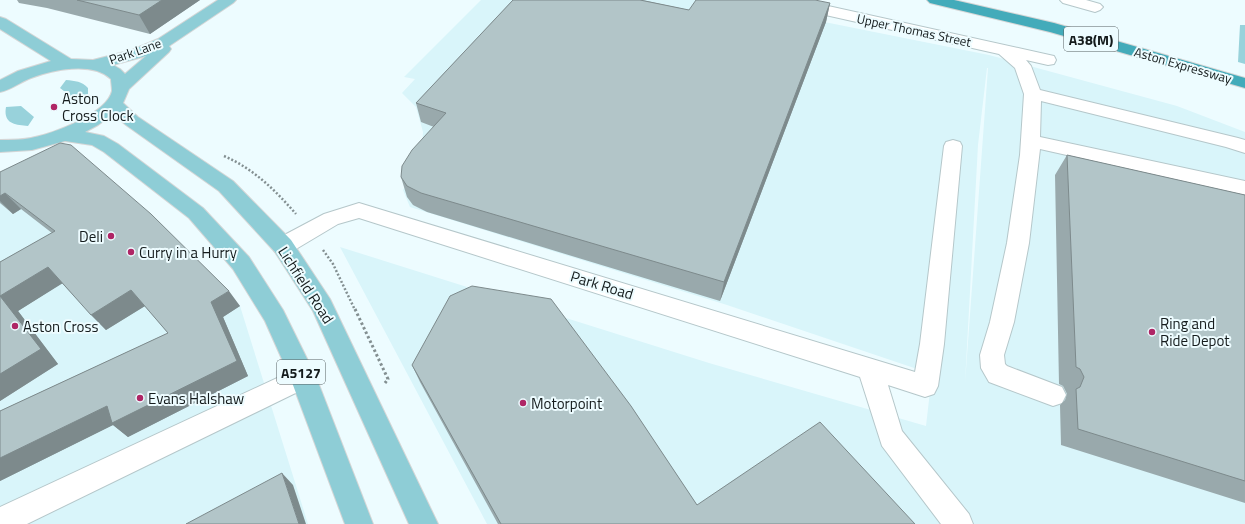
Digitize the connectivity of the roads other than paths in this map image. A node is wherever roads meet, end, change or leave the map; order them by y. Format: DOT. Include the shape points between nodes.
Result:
graph roads {
  1 [pos="228,0"];
  2 [pos="780,0"];
  3 [pos="935,0"];
  4 [pos="1068,0"];
  5 [pos="1095,7"];
  6 [pos="0,22"];
  7 [pos="195,23"];
  8 [pos="1004,50"];
  9 [pos="1048,60"];
  10 [pos="67,64"];
  11 [pos="96,65"];
  12 [pos="1245,83"];
  13 [pos="0,88"];
  14 [pos="1033,94"];
  15 [pos="117,96"];
  16 [pos="65,135"];
  17 [pos="1031,140"];
  18 [pos="36,144"];
  19 [pos="0,146"];
  20 [pos="953,146"];
  21 [pos="1245,147"];
  22 [pos="0,157"];
  23 [pos="1245,188"];
  24 [pos="283,246"];
  25 [pos="870,368"];
  26 [pos="303,377"];
  27 [pos="1053,395"];
  28 [pos="0,522"];
  29 [pos="359,524"];
  30 [pos="424,524"];
  31 [pos="959,524"];
  1 -- 7 [label="main road, Park Lane"];
  2 -- 8 [label="street, Upper Thomas Street"];
  3 -- 12 [label="highway, Aston Expressway / A38(M)" via="1054,28"];
  4 -- 5 [label="street"];
  6 -- 10 [label="main road"];
  7 -- 11 [label="main road, Park Lane" via="138,54"];
  7 -- 15 [label="main road, Park Lane" via="150,59"];
  8 -- 9 [label="street, Upper Thomas Street"];
  8 -- 14 [label="street" via="1023,66"];
  10 -- 11 [label="main road"];
  10 -- 13 [label="main road" via="25,75"];
  11 -- 15 [label="main road" via="110,69 119,78"];
  14 -- 17 [label="street"];
  14 -- 21 [label="street"];
  15 -- 16 [label="main road" via="101,115"];
  15 -- 24 [label="main road, Lichfield Road / A5127" via="132,120 226,186"];
  16 -- 18 [label="main road"];
  16 -- 26 [label="main road, A5127" via="97,140 111,148 196,213 241,263 275,317"];
  17 -- 23 [label="street"];
  17 -- 27 [label="street" via="1018,244 1002,322 992,355 993,368 998,374"];
  18 -- 19 [label="main road"];
  18 -- 22 [label="main road"];
  20 -- 25 [label="street, Park Road" via="932,344 925,386"];
  24 -- 25 [label="street, Park Road" via="331,219 359,210"];
  24 -- 30 [label="main road, Lichfield Road / A5127" via="322,306"];
  25 -- 31 [label="street" via="891,437"];
  26 -- 28 [label="street"];
  26 -- 29 [label="main road, A5127"];
}
